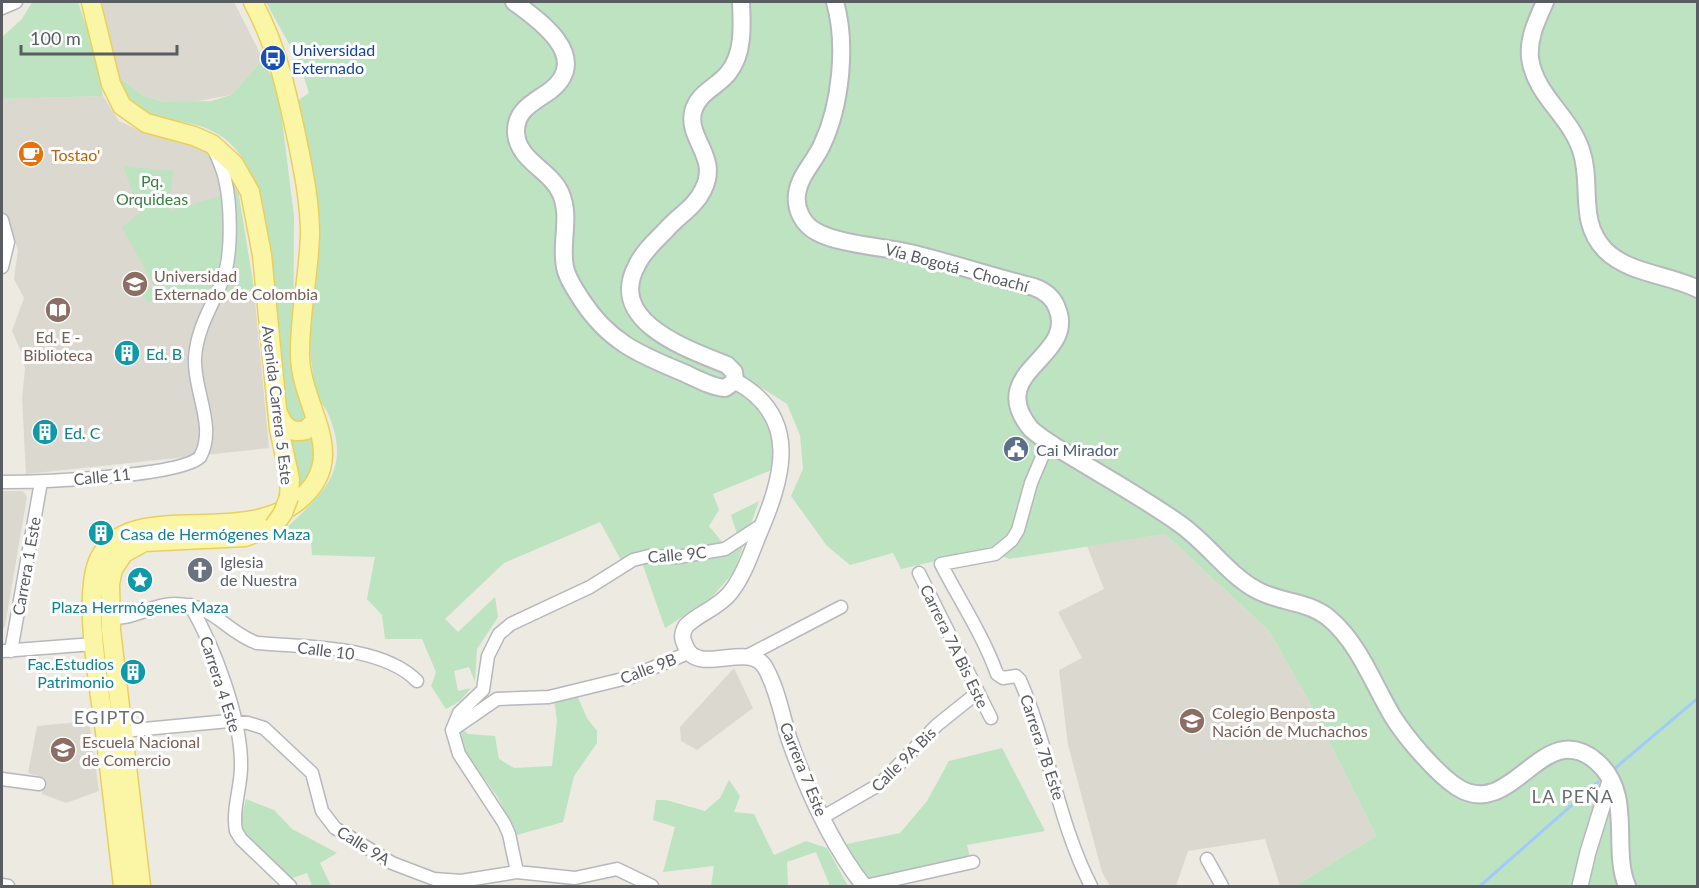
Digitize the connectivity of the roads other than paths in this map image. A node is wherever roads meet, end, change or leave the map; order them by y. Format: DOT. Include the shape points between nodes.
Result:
graph roads {
  1 [pos="16,2"];
  2 [pos="91,2"];
  3 [pos="253,2"];
  4 [pos="514,2"];
  5 [pos="741,2"];
  6 [pos="836,2"];
  7 [pos="1545,2"];
  8 [pos="2,8"];
  9 [pos="212,144"];
  10 [pos="2,220"];
  11 [pos="2,267"];
  12 [pos="1698,289"];
  13 [pos="735,381"];
  14 [pos="277,410"];
  15 [pos="316,420"];
  16 [pos="1048,442"];
  17 [pos="2,482"];
  18 [pos="41,482"];
  19 [pos="275,520"];
  20 [pos="764,523"];
  21 [pos="117,548"];
  22 [pos="919,573"];
  23 [pos="190,605"];
  24 [pos="841,607"];
  25 [pos="110,617"];
  26 [pos="94,644"];
  27 [pos="6,651"];
  28 [pos="688,653"];
  29 [pos="747,656"];
  30 [pos="417,681"];
  31 [pos="978,693"];
  32 [pos="991,718"];
  33 [pos="237,721"];
  34 [pos="452,730"];
  35 [pos="123,731"];
  36 [pos="2,779"];
  37 [pos="1610,781"];
  38 [pos="39,784"];
  39 [pos="823,817"];
  40 [pos="1207,859"];
  41 [pos="973,862"];
  42 [pos="517,872"];
  43 [pos="900,883"];
  44 [pos="461,884"];
  45 [pos="2,885"];
  46 [pos="8,886"];
  47 [pos="123,886"];
  48 [pos="141,886"];
  49 [pos="290,886"];
  50 [pos="652,886"];
  51 [pos="864,886"];
  52 [pos="1091,886"];
  53 [pos="1222,886"];
  54 [pos="1580,886"];
  55 [pos="1627,886"];
  1 -- 8 [label="street"];
  2 -- 9 [label="main road, Avenida Carrera 5 Este" via="111,84 122,106 146,123"];
  3 -- 15 [label="main road" via="283,70 306,184 310,234 300,357"];
  4 -- 13 [label="main road" via="544,24 564,53 565,65 559,82 524,110 516,132 524,154 547,173 561,195 565,212 565,267 570,281 592,317 633,352 719,387 728,387"];
  5 -- 13 [label="main road" via="736,59 724,78 701,96 693,111 694,128 708,165 705,187 693,205 642,256 631,283 631,296 646,323 669,341 727,364"];
  6 -- 16 [label="main road, Vía Bogotá - Choachí" via="843,40 834,106 823,143 798,188 800,213 811,228 822,234 944,262 1034,287 1050,296 1059,312 1057,336 1025,376 1017,398 1025,422"];
  7 -- 12 [label="main road" via="1532,35 1531,63 1538,82 1571,127 1582,150 1586,213 1596,238 1624,264"];
  9 -- 14 [label="main road, Avenida Carrera 5 Este" via="239,171 253,203"];
  9 -- 18 [label="street, Calle 11" via="226,180 229,250 224,277 203,320 196,350 207,440 200,457 178,467"];
  10 -- 11 [label="street" via="8,242"];
  13 -- 20 [label="street" via="763,400 780,435 781,466"];
  14 -- 15 [label="main road" via="286,427 295,431 306,430"];
  14 -- 19 [label="main road, Avenida Carrera 5 Este, bridge" via="290,479 289,497 283,513"];
  15 -- 19 [label="main road" via="325,450 320,472 303,497"];
  16 -- 37 [label="main road, Vía Bogotá - Choachí" via="1181,525 1256,590 1327,616 1357,651 1403,732 1457,787 1477,795 1491,794 1544,757 1569,750 1596,760"];
  16 -- 52 [label="street, Carrera 7B Este" via="1012,540 995,554 941,564 988,648 997,674 1003,678 1016,676 1021,682 1072,843"];
  17 -- 18 [label="street, Calle 11"];
  18 -- 27 [label="street, Carrera 1 Este"];
  19 -- 21 [label="main road" via="244,537 144,542"];
  20 -- 28 [label="street" via="741,578 730,594 683,631"];
  20 -- 34 [label="street, Calle 9C" via="725,549 678,557 640,558 504,629 491,648 483,690 459,713"];
  21 -- 25 [label="main road" via="110,584"];
  21 -- 26 [label="main road" via="99,559 94,573"];
  22 -- 31 [label="street, Carrera 7A Bis Este"];
  23 -- 25 [label="street" via="164,604 130,616"];
  23 -- 30 [label="street, Calle 10" via="211,612 257,643 351,652 399,666"];
  23 -- 33 [label="street, Carrera 4 Este" via="205,633"];
  24 -- 29 [label="street, Calle 9B"];
  25 -- 35 [label="main road"];
  26 -- 27 [label="street"];
  26 -- 47 [label="main road"];
  28 -- 29 [label="street, Calle 9B" via="696,658"];
  28 -- 34 [label="street, Calle 9B" via="630,677 549,697 497,699"];
  29 -- 39 [label="street, Carrera 7 Este" via="757,658 766,669 790,741"];
  31 -- 32 [label="street, Carrera 7A Bis Este"];
  31 -- 39 [label="street, Calle 9A Bis" via="937,725 880,784"];
  33 -- 35 [label="street, Calle 9A"];
  33 -- 44 [label="street, Calle 9A" via="271,732 308,769 322,811 345,835 405,869"];
  33 -- 49 [label="street, Carrera 4 Este" via="241,766 236,831"];
  34 -- 42 [label="street" via="456,748 507,829"];
  35 -- 48 [label="main road"];
  36 -- 38 [label="street"];
  37 -- 54 [label="street"];
  37 -- 55 [label="main road, Vía Bogotá - Choachí" via="1621,818 1621,865"];
  39 -- 51 [label="street, Carrera 7 Este" via="845,860"];
  40 -- 53 [label="street"];
  41 -- 43 [label="street"];
  42 -- 44 [label="street, Calle 9A"];
  42 -- 50 [label="street, Calle 9A" via="575,878 617,869"];
  43 -- 51 [label="street"];
  45 -- 46 [label="street"];
}
